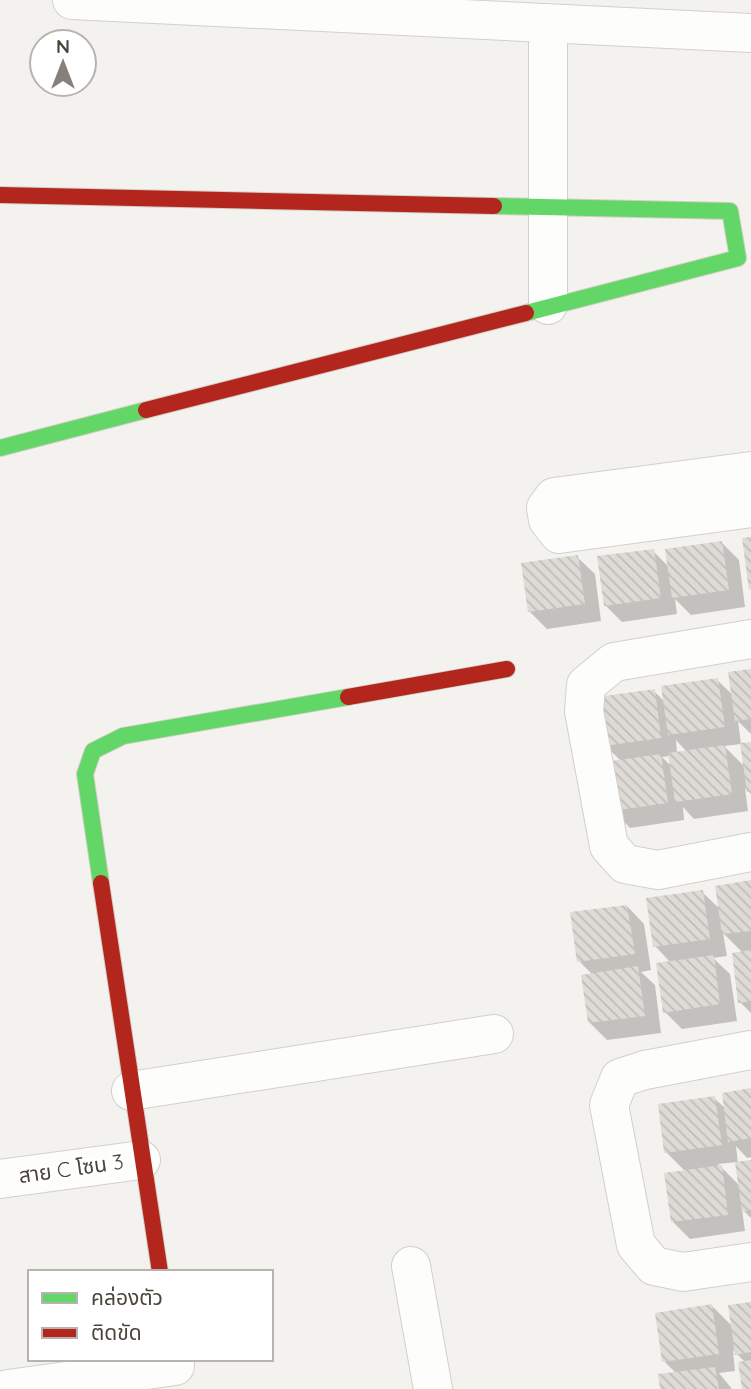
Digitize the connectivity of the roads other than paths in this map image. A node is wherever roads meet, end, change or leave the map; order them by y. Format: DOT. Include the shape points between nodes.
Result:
graph roads {
  1 [pos="72,0"];
  2 [pos="548,23"];
  3 [pos="751,33"];
  4 [pos="0,195"];
  5 [pos="549,207"];
  6 [pos="548,305"];
  7 [pos="0,448"];
  8 [pos="751,471"];
  9 [pos="751,508"];
  10 [pos="751,639"];
  11 [pos="507,669"];
  12 [pos="751,852"];
  13 [pos="494,1034"];
  14 [pos="751,1050"];
  15 [pos="131,1091"];
  16 [pos="141,1160"];
  17 [pos="0,1179"];
  18 [pos="751,1262"];
  19 [pos="411,1266"];
  20 [pos="160,1270"];
  21 [pos="176,1371"];
  22 [pos="8,1389"];
  23 [pos="433,1389"];
  1 -- 2 [label="street"];
  2 -- 3 [label="street"];
  2 -- 5 [label="street"];
  4 -- 5 [label="street"];
  5 -- 6 [label="street"];
  5 -- 6 [label="street" via="730,211 738,258"];
  6 -- 7 [label="street"];
  8 -- 9 [label="street" via="554,497 546,508 548,520 559,534"];
  10 -- 12 [label="street" via="614,662 586,685 584,711 608,845 625,864 658,870"];
  11 -- 15 [label="street" via="123,736 93,751 85,774"];
  13 -- 15 [label="street"];
  14 -- 18 [label="street" via="620,1078 608,1105 636,1245 654,1266 683,1272"];
  15 -- 16 [label="street"];
  16 -- 17 [label="street, สาย C โซน 3"];
  16 -- 20 [label="street"];
  19 -- 23 [label="street"];
  21 -- 22 [label="street"];
}
